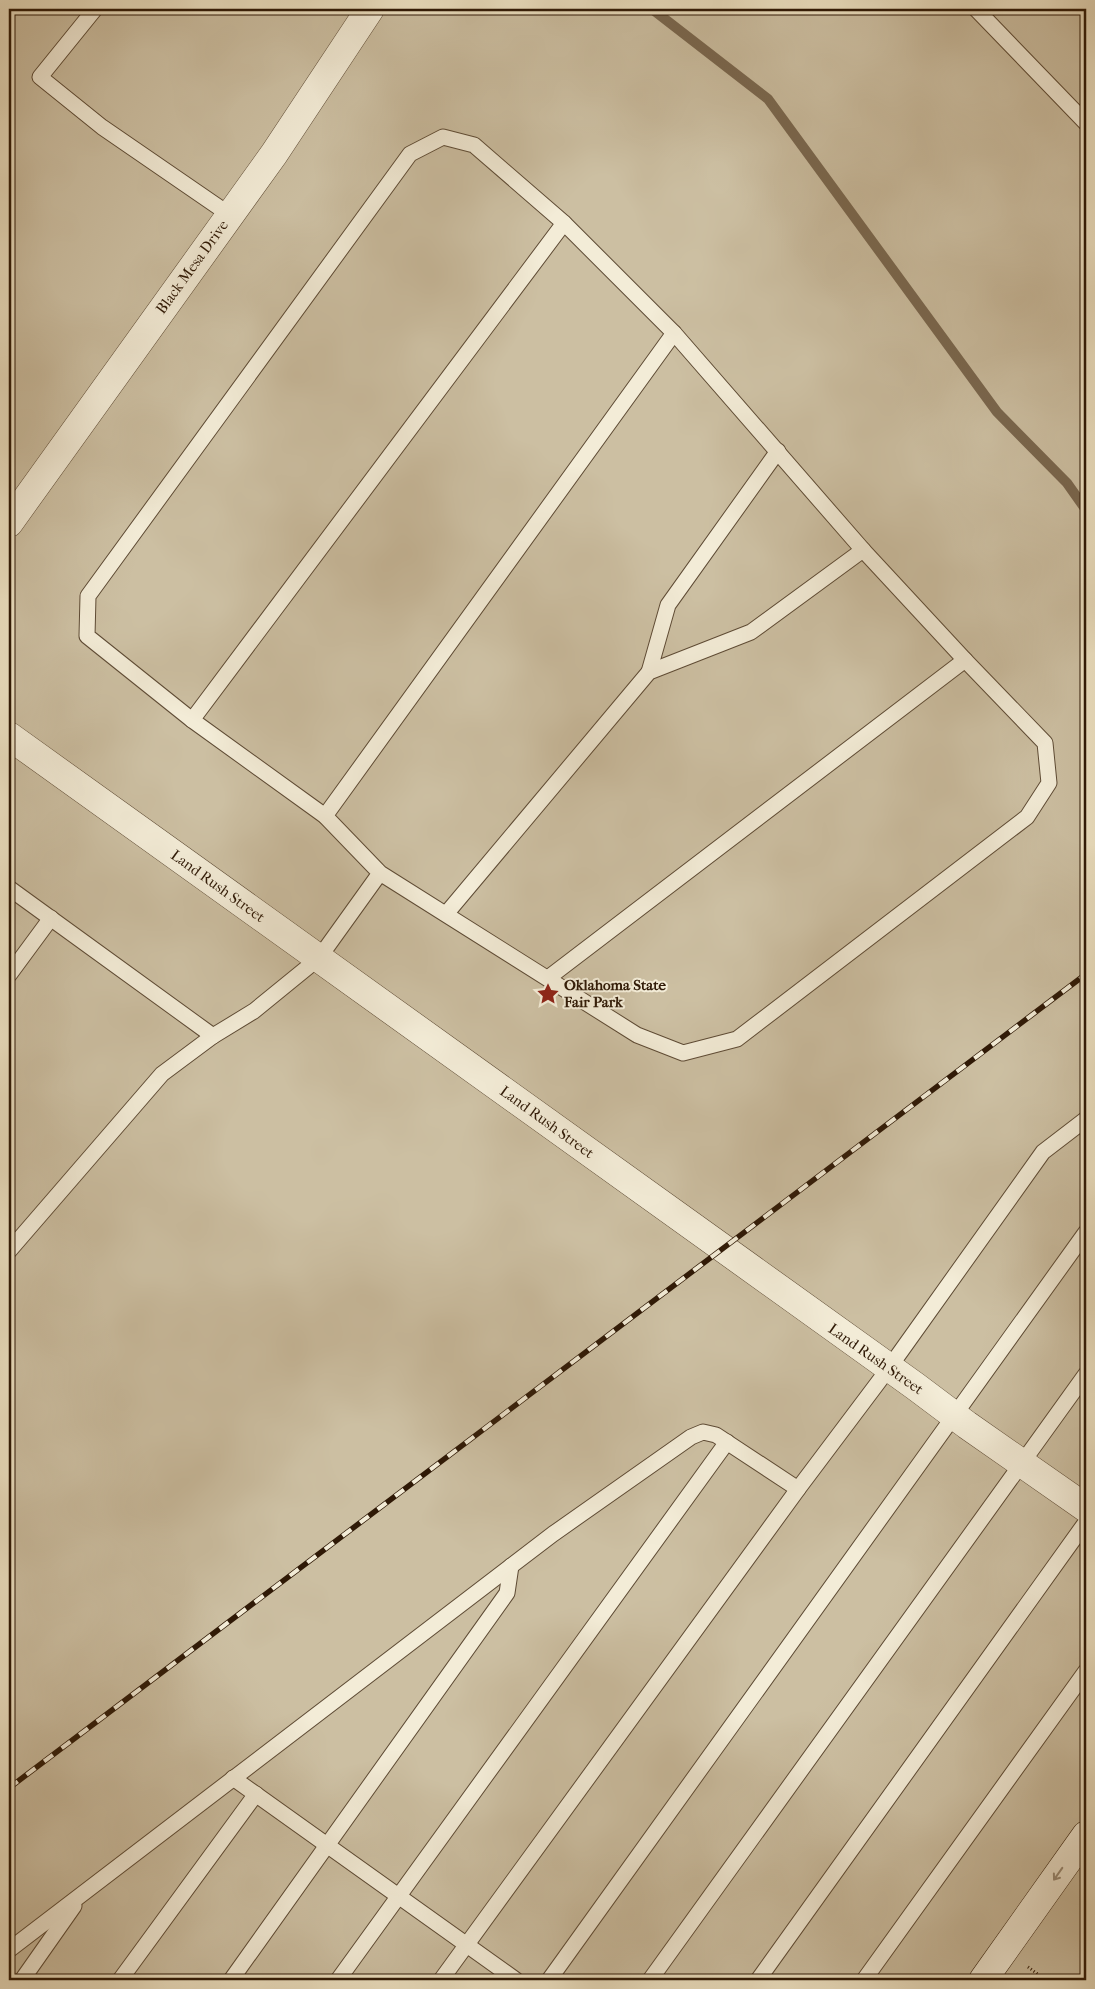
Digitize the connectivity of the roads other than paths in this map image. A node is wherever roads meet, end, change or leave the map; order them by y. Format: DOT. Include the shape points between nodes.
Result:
graph roads {
  1 [pos="94,9"];
  2 [pos="370,9"];
  3 [pos="976,9"];
  4 [pos="1086,122"];
  5 [pos="230,215"];
  6 [pos="564,223"];
  7 [pos="674,333"];
  8 [pos="778,451"];
  9 [pos="9,523"];
  10 [pos="863,550"];
  11 [pos="965,660"];
  12 [pos="648,672"];
  13 [pos="192,720"];
  14 [pos="9,736"];
  15 [pos="324,816"];
  16 [pos="380,873"];
  17 [pos="9,888"];
  18 [pos="446,914"];
  19 [pos="51,918"];
  20 [pos="319,958"];
  21 [pos="9,974"];
  22 [pos="548,978"];
  23 [pos="213,1036"];
  24 [pos="1086,1118"];
  25 [pos="1086,1232"];
  26 [pos="9,1251"];
  27 [pos="889,1368"];
  28 [pos="1086,1374"];
  29 [pos="954,1415"];
  30 [pos="727,1442"];
  31 [pos="1022,1463"];
  32 [pos="798,1489"];
  33 [pos="1086,1508"];
  34 [pos="1086,1522"];
  35 [pos="511,1566"];
  36 [pos="1086,1671"];
  37 [pos="234,1778"];
  38 [pos="256,1794"];
  39 [pos="1086,1835"];
  40 [pos="327,1845"];
  41 [pos="82,1895"];
  42 [pos="399,1896"];
  43 [pos="466,1945"];
  44 [pos="9,1950"];
  45 [pos="22,1980"];
  46 [pos="120,1980"];
  47 [pos="231,1980"];
  48 [pos="338,1980"];
  49 [pos="441,1980"];
  50 [pos="516,1980"];
  51 [pos="549,1980"];
  52 [pos="650,1980"];
  53 [pos="758,1980"];
  54 [pos="864,1980"];
  55 [pos="983,1980"];
  1 -- 5 [label="lane" via="40,77 102,127"];
  2 -- 5 [label="street, Black Mesa Drive"];
  3 -- 4 [label="lane"];
  5 -- 9 [label="street, Black Mesa Drive"];
  6 -- 7 [label="lane"];
  6 -- 13 [label="lane"];
  6 -- 13 [label="lane" via="474,145 443,137 410,154 88,596 87,636"];
  7 -- 8 [label="lane"];
  7 -- 15 [label="lane"];
  8 -- 10 [label="lane"];
  8 -- 12 [label="lane" via="668,605"];
  10 -- 11 [label="lane"];
  10 -- 12 [label="lane" via="751,632"];
  11 -- 22 [label="lane"];
  11 -- 22 [label="lane" via="1045,743 1049,784 1027,817 737,1039 683,1053 637,1035"];
  12 -- 18 [label="lane"];
  13 -- 15 [label="lane"];
  14 -- 20 [label="street, Land Rush Street"];
  15 -- 16 [label="lane"];
  16 -- 18 [label="lane"];
  16 -- 20 [label="lane"];
  17 -- 19 [label="lane"];
  18 -- 22 [label="lane"];
  19 -- 21 [label="lane"];
  19 -- 23 [label="lane"];
  20 -- 23 [label="lane" via="254,1011"];
  20 -- 27 [label="street, Land Rush Street"];
  23 -- 26 [label="lane" via="162,1074"];
  24 -- 27 [label="lane" via="1043,1152"];
  25 -- 29 [label="lane"];
  27 -- 29 [label="street, Land Rush Street"];
  27 -- 32 [label="lane"];
  28 -- 31 [label="lane"];
  29 -- 31 [label="street, Land Rush Street"];
  29 -- 51 [label="lane"];
  30 -- 32 [label="lane"];
  30 -- 35 [label="lane" via="703,1432 691,1437"];
  30 -- 42 [label="lane"];
  31 -- 33 [label="street, Land Rush Street"];
  31 -- 52 [label="lane"];
  32 -- 43 [label="lane"];
  34 -- 53 [label="lane"];
  35 -- 37 [label="lane"];
  35 -- 40 [label="lane" via="507,1593"];
  36 -- 54 [label="lane"];
  37 -- 38 [label="lane"];
  37 -- 41 [label="lane"];
  38 -- 40 [label="lane"];
  38 -- 46 [label="lane"];
  39 -- 55 [label="street, one-way"];
  40 -- 42 [label="lane"];
  40 -- 47 [label="lane"];
  41 -- 44 [label="lane"];
  41 -- 45 [label="lane"];
  42 -- 43 [label="lane"];
  42 -- 48 [label="lane"];
  43 -- 49 [label="lane"];
  43 -- 50 [label="lane"];
}
